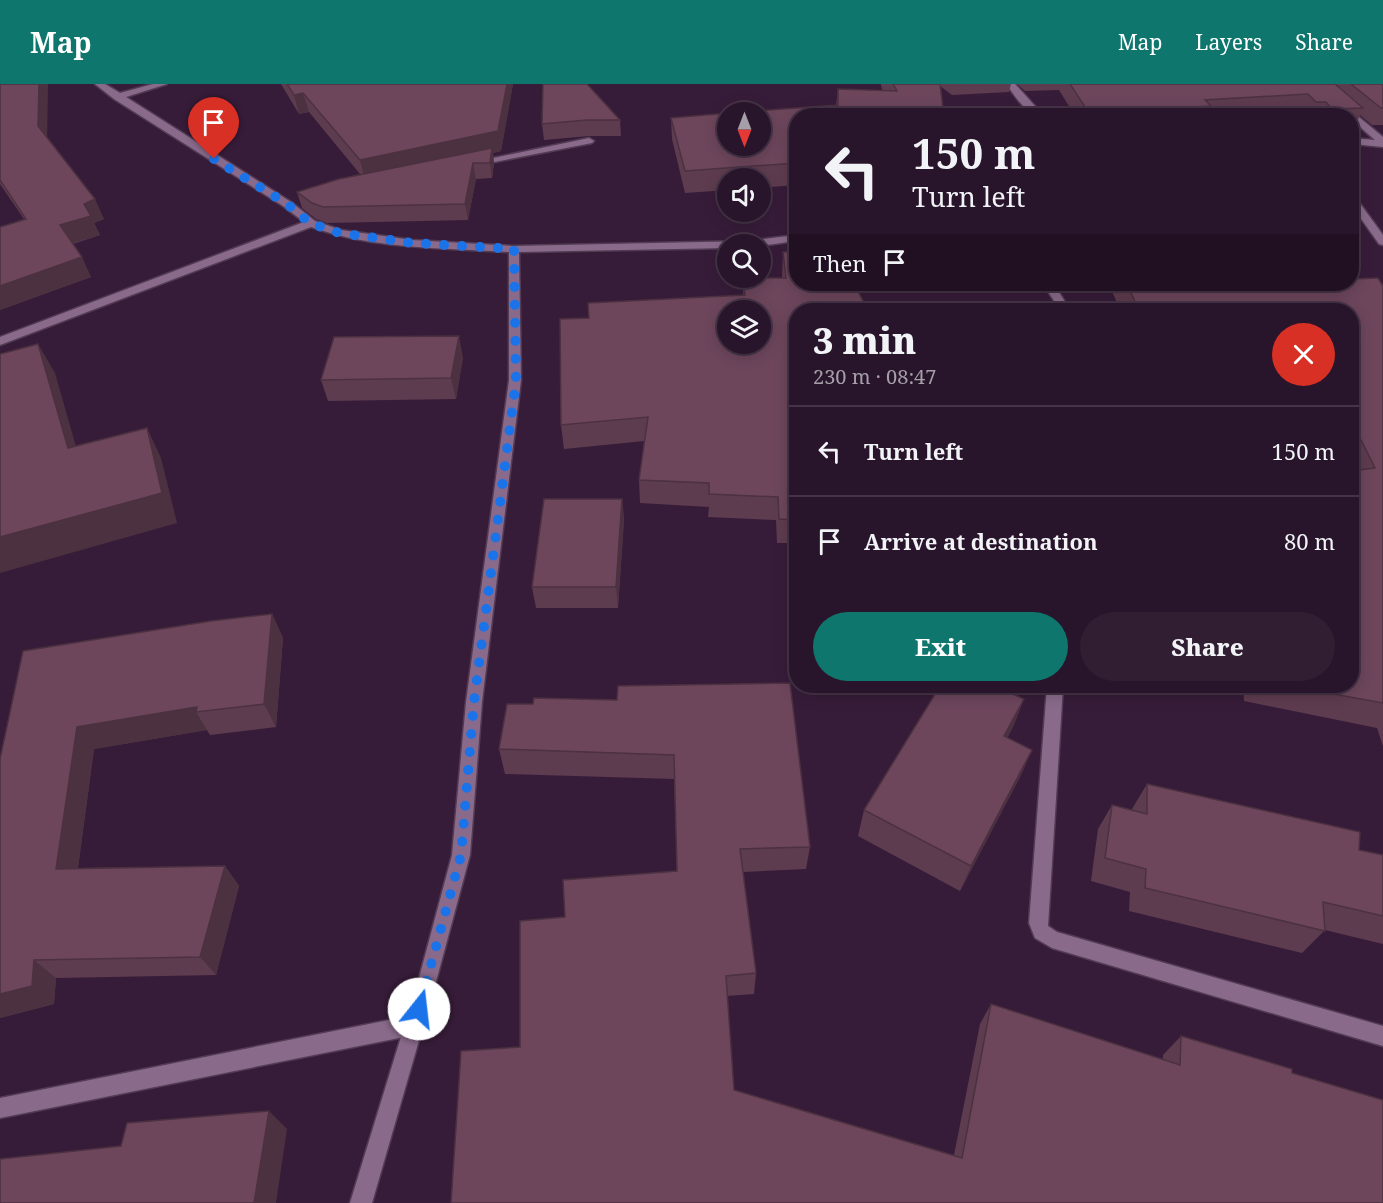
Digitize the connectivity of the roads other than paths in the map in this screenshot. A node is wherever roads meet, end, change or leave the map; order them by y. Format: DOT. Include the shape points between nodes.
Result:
graph roads {
  1 [pos="99,84"];
  2 [pos="163,84"];
  3 [pos="1010,84"];
  4 [pos="1314,84"];
  5 [pos="117,97"];
  6 [pos="1030,108"];
  7 [pos="1342,108"];
  8 [pos="1359,122"];
  9 [pos="589,141"];
  10 [pos="1359,141"];
  11 [pos="1383,143"];
  12 [pos="463,165"];
  13 [pos="303,198"];
  14 [pos="287,204"];
  15 [pos="1359,209"];
  16 [pos="310,223"];
  17 [pos="789,239"];
  18 [pos="1383,242"];
  19 [pos="514,249"];
  20 [pos="0,340"];
  21 [pos="1054,693"];
  22 [pos="414,1025"];
  23 [pos="1383,1036"];
  24 [pos="0,1108"];
  25 [pos="361,1203"];
  1 -- 5 [label="street"];
  2 -- 5 [label="street"];
  3 -- 6 [label="street"];
  4 -- 7 [label="street"];
  5 -- 14 [label="street"];
  8 -- 11 [label="street"];
  9 -- 12 [label="street"];
  10 -- 11 [label="street"];
  13 -- 14 [label="street"];
  14 -- 16 [label="street"];
  15 -- 18 [label="street"];
  16 -- 19 [label="street" via="339,233 412,243"];
  16 -- 20 [label="street"];
  17 -- 19 [label="street" via="749,244"];
  19 -- 22 [label="street" via="516,381 474,702 461,855"];
  21 -- 23 [label="street" via="1038,923 1041,932 1052,939"];
  22 -- 24 [label="street"];
  22 -- 25 [label="street"];
}
